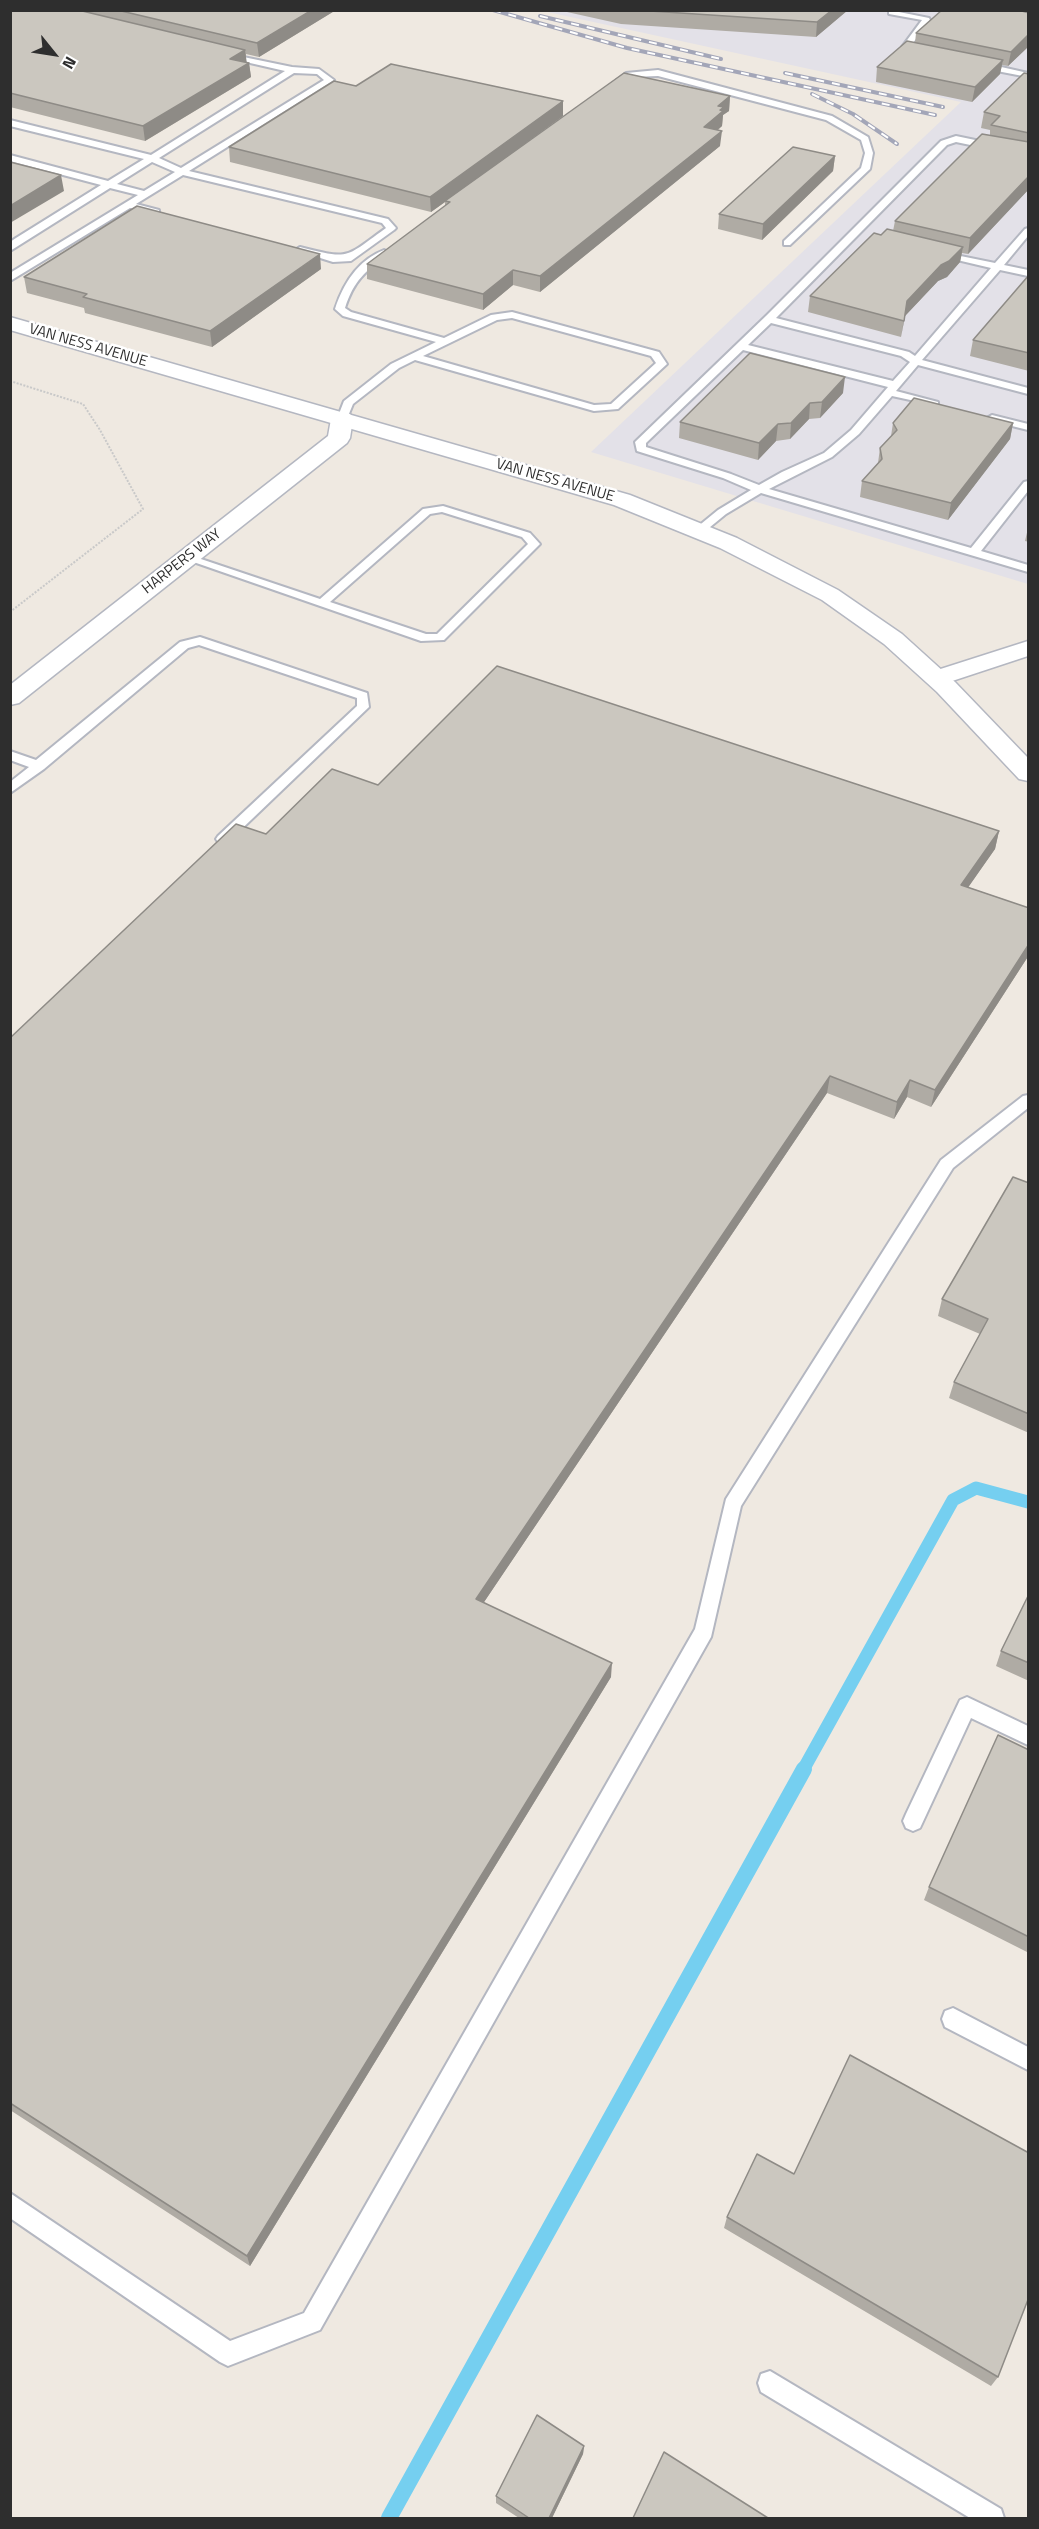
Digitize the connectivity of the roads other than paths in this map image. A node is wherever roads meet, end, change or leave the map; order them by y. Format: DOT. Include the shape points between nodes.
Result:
graph roads {
  1 [pos="892,12"];
  2 [pos="213,52"];
  3 [pos="924,54"];
  4 [pos="970,64"];
  5 [pos="292,70"];
  6 [pos="1029,75"];
  7 [pos="600,96"];
  8 [pos="10,123"];
  9 [pos="1029,154"];
  10 [pos="10,158"];
  11 [pos="152,158"];
  12 [pos="182,172"];
  13 [pos="110,184"];
  14 [pos="145,194"];
  15 [pos="129,205"];
  16 [pos="163,214"];
  17 [pos="1029,231"];
  18 [pos="854,233"];
  19 [pos="865,236"];
  20 [pos="787,243"];
  21 [pos="288,247"];
  22 [pos="10,248"];
  23 [pos="392,248"];
  24 [pos="931,251"];
  25 [pos="10,266"];
  26 [pos="998,266"];
  27 [pos="24,270"];
  28 [pos="1029,273"];
  29 [pos="10,278"];
  30 [pos="768,319"];
  31 [pos="10,323"];
  32 [pos="443,341"];
  33 [pos="740,346"];
  34 [pos="414,357"];
  35 [pos="917,362"];
  36 [pos="892,389"];
  37 [pos="1029,391"];
  38 [pos="947,407"];
  39 [pos="982,415"];
  40 [pos="342,419"];
  41 [pos="1029,427"];
  42 [pos="1029,483"];
  43 [pos="759,489"];
  44 [pos="699,530"];
  45 [pos="973,553"];
  46 [pos="188,558"];
  47 [pos="1029,569"];
  48 [pos="322,603"];
  49 [pos="1029,648"];
  50 [pos="937,678"];
  51 [pos="10,698"];
  52 [pos="10,755"];
  53 [pos="39,766"];
  54 [pos="1029,773"];
  55 [pos="10,789"];
  56 [pos="217,845"];
  57 [pos="1029,1100"];
  58 [pos="1029,1736"];
  59 [pos="913,1821"];
  60 [pos="953,2019"];
  61 [pos="1029,2059"];
  62 [pos="10,2204"];
  63 [pos="770,2383"];
  64 [pos="992,2518"];
  1 -- 3 [label="lane" via="926,18 906,47 906,51"];
  2 -- 5 [label="lane"];
  4 -- 6 [label="lane"];
  5 -- 11 [label="lane"];
  5 -- 12 [label="lane" via="319,72 330,80"];
  7 -- 20 [label="lane" via="628,75 658,73 829,118 865,139 869,153 865,168"];
  8 -- 11 [label="lane"];
  9 -- 18 [label="lane" via="956,139 944,143"];
  10 -- 13 [label="lane"];
  11 -- 12 [label="lane"];
  11 -- 13 [label="lane"];
  12 -- 14 [label="lane"];
  12 -- 21 [label="lane" via="385,221 391,228 351,258 333,259"];
  13 -- 14 [label="lane"];
  13 -- 22 [label="lane"];
  14 -- 15 [label="lane"];
  15 -- 16 [label="lane"];
  15 -- 27 [label="lane"];
  17 -- 26 [label="lane"];
  18 -- 19 [label="lane"];
  18 -- 30 [label="lane"];
  23 -- 32 [label="lane" via="354,275 340,309"];
  24 -- 26 [label="lane"];
  25 -- 27 [label="lane"];
  26 -- 28 [label="lane"];
  26 -- 35 [label="lane"];
  27 -- 29 [label="lane"];
  30 -- 33 [label="lane"];
  30 -- 35 [label="lane" via="905,354"];
  31 -- 40 [label="main road, VAN NESS AVENUE"];
  32 -- 34 [label="lane"];
  32 -- 34 [label="lane" via="495,317 512,315 655,354 662,364 614,407 594,408"];
  33 -- 36 [label="lane"];
  33 -- 43 [label="lane" via="640,442 641,449"];
  34 -- 40 [label="lane" via="395,366 348,403"];
  35 -- 36 [label="lane"];
  35 -- 37 [label="lane"];
  36 -- 38 [label="lane"];
  36 -- 43 [label="lane" via="855,432 828,455"];
  39 -- 41 [label="lane"];
  40 -- 44 [label="main road, VAN NESS AVENUE" via="622,500"];
  40 -- 46 [label="main road, HARPERS WAY" via="339,438"];
  42 -- 45 [label="lane"];
  43 -- 44 [label="lane"];
  43 -- 45 [label="lane"];
  44 -- 50 [label="main road, VAN NESS AVENUE" via="765,559 834,597 893,639"];
  45 -- 47 [label="lane"];
  46 -- 48 [label="lane"];
  46 -- 51 [label="main road, HARPERS WAY"];
  48 -- 48 [label="lane" via="425,638 440,637 534,544 526,535 443,509 427,511"];
  49 -- 50 [label="main road"];
  50 -- 54 [label="main road, VAN NESS AVENUE"];
  52 -- 53 [label="lane"];
  53 -- 55 [label="lane"];
  53 -- 56 [label="lane" via="184,645 200,641 363,696 363,707"];
  57 -- 62 [label="lane" via="947,1164 732,1504 704,1631 312,2322 228,2354"];
  58 -- 59 [label="lane" via="967,1706"];
  60 -- 61 [label="lane"];
  63 -- 64 [label="lane"];
}
